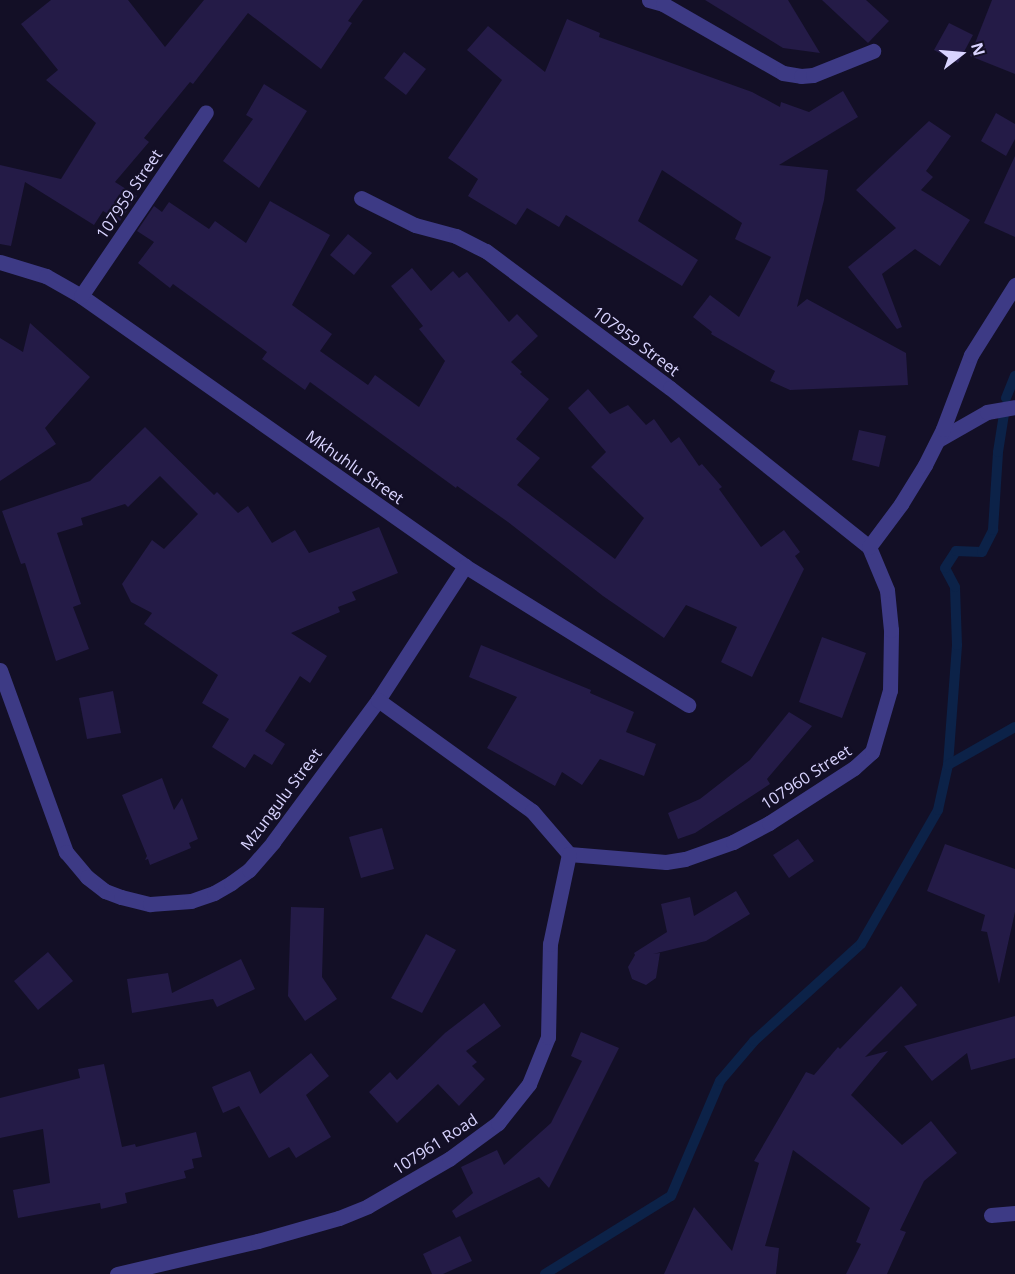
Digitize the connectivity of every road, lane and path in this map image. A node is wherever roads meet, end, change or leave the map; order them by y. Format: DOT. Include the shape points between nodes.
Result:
graph roads {
  1 [pos="649,0"];
  2 [pos="873,51"];
  3 [pos="206,112"];
  4 [pos="362,198"];
  5 [pos="0,262"];
  6 [pos="1015,285"];
  7 [pos="81,296"];
  8 [pos="1015,407"];
  9 [pos="938,440"];
  10 [pos="869,547"];
  11 [pos="465,566"];
  12 [pos="0,670"];
  13 [pos="378,700"];
  14 [pos="688,705"];
  15 [pos="569,854"];
  16 [pos="1015,1213"];
  17 [pos="991,1215"];
  18 [pos="117,1274"];
  1 -- 2 [label="street" via="663,4 783,73 813,75"];
  3 -- 7 [label="street, 107959 Street"];
  4 -- 10 [label="street, 107959 Street" via="415,225 456,236 486,251 670,388"];
  5 -- 7 [label="street, Mkhuhlu Street" via="46,276"];
  6 -- 9 [label="street" via="971,355"];
  7 -- 11 [label="street, Mkhuhlu Street"];
  8 -- 9 [label="street" via="987,412"];
  9 -- 10 [label="street" via="901,504"];
  10 -- 15 [label="street, 107960 Street" via="887,590 892,661 890,690 872,752 865,761 769,823 733,842 685,859 666,862"];
  11 -- 13 [label="street, Mzungulu Street"];
  11 -- 14 [label="street, Mkhuhlu Street"];
  12 -- 13 [label="street, Mzungulu Street" via="66,852 105,891 150,904 191,901 214,893 249,870"];
  13 -- 15 [label="street" via="532,811"];
  15 -- 18 [label="street, 107961 Road" via="550,944 548,1037 529,1084 498,1123 419,1178 339,1218"];
  16 -- 17 [label="street"];
}
